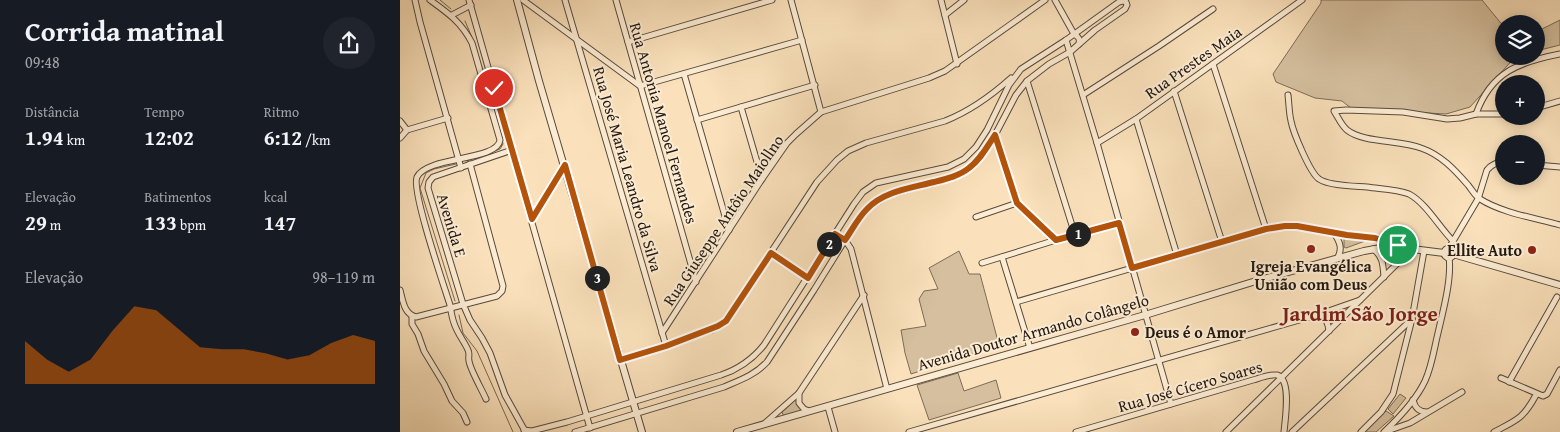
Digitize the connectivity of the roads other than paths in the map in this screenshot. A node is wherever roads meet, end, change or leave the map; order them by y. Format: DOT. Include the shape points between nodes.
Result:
graph roads {
  1 [pos="415,0"];
  2 [pos="430,0"];
  3 [pos="517,0"];
  4 [pos="523,0"];
  5 [pos="565,0"];
  6 [pos="616,0"];
  7 [pos="772,0"];
  8 [pos="791,0"];
  9 [pos="941,0"];
  10 [pos="964,0"];
  11 [pos="1044,0"];
  12 [pos="1055,0"];
  13 [pos="1302,0"];
  14 [pos="470,3"];
  15 [pos="1213,9"];
  16 [pos="452,15"];
  17 [pos="945,15"];
  18 [pos="1074,34"];
  19 [pos="577,40"];
  20 [pos="802,40"];
  21 [pos="1066,40"];
  22 [pos="628,42"];
  23 [pos="1078,44"];
  24 [pos="1070,52"];
  25 [pos="1560,54"];
  26 [pos="957,64"];
  27 [pos="1213,64"];
  28 [pos="1021,69"];
  29 [pos="684,74"];
  30 [pos="1027,80"];
  31 [pos="815,85"];
  32 [pos="640,86"];
  33 [pos="1174,91"];
  34 [pos="996,92"];
  35 [pos="1083,95"];
  36 [pos="1288,95"];
  37 [pos="1003,96"];
  38 [pos="1013,101"];
  39 [pos="1560,102"];
  40 [pos="1545,106"];
  41 [pos="741,108"];
  42 [pos="821,112"];
  43 [pos="1476,114"];
  44 [pos="1495,114"];
  45 [pos="448,118"];
  46 [pos="1136,119"];
  47 [pos="400,120"];
  48 [pos="697,120"];
  49 [pos="407,130"];
  50 [pos="995,135"];
  51 [pos="400,138"];
  52 [pos="1097,143"];
  53 [pos="512,150"];
  54 [pos="458,159"];
  55 [pos="1495,163"];
  56 [pos="470,164"];
  57 [pos="565,165"];
  58 [pos="1545,166"];
  59 [pos="1560,167"];
  60 [pos="460,168"];
  61 [pos="762,179"];
  62 [pos="1478,199"];
  63 [pos="1017,203"];
  64 [pos="976,217"];
  65 [pos="532,219"];
  66 [pos="1119,223"];
  67 [pos="1560,225"];
  68 [pos="1266,229"];
  69 [pos="729,230"];
  70 [pos="1334,233"];
  71 [pos="835,234"];
  72 [pos="1075,235"];
  73 [pos="845,240"];
  74 [pos="1056,240"];
  75 [pos="1453,241"];
  76 [pos="1222,242"];
  77 [pos="1398,245"];
  78 [pos="1373,249"];
  79 [pos="1412,249"];
  80 [pos="1424,250"];
  81 [pos="771,253"];
  82 [pos="1449,253"];
  83 [pos="1177,255"];
  84 [pos="1002,257"];
  85 [pos="1337,259"];
  86 [pos="982,263"];
  87 [pos="1132,268"];
  88 [pos="1384,277"];
  89 [pos="808,278"];
  90 [pos="696,282"];
  91 [pos="804,284"];
  92 [pos="1560,285"];
  93 [pos="400,290"];
  94 [pos="814,290"];
  95 [pos="864,295"];
  96 [pos="1557,297"];
  97 [pos="1360,300"];
  98 [pos="1016,302"];
  99 [pos="462,304"];
  100 [pos="451,308"];
  101 [pos="1145,315"];
  102 [pos="1317,315"];
  103 [pos="412,316"];
  104 [pos="1412,319"];
  105 [pos="1329,331"];
  106 [pos="662,333"];
  107 [pos="666,346"];
  108 [pos="1030,348"];
  109 [pos="620,360"];
  110 [pos="1158,360"];
  111 [pos="1560,370"];
  112 [pos="1282,378"];
  113 [pos="1501,378"];
  114 [pos="1509,382"];
  115 [pos="887,389"];
  116 [pos="1462,392"];
  117 [pos="799,393"];
  118 [pos="1536,394"];
  119 [pos="486,399"];
  120 [pos="1413,400"];
  121 [pos="632,402"];
  122 [pos="1171,404"];
  123 [pos="828,407"];
  124 [pos="809,411"];
  125 [pos="1430,412"];
  126 [pos="636,414"];
  127 [pos="586,416"];
  128 [pos="467,422"];
  129 [pos="764,424"];
  130 [pos="590,428"];
  131 [pos="541,430"];
  132 [pos="524,431"];
  133 [pos="575,432"];
  134 [pos="642,432"];
  135 [pos="737,432"];
  136 [pos="835,432"];
  137 [pos="909,432"];
  138 [pos="1076,432"];
  139 [pos="1226,432"];
  140 [pos="1284,432"];
  141 [pos="1292,432"];
  142 [pos="1361,432"];
  143 [pos="1384,432"];
  144 [pos="1494,432"];
  1 -- 45 [label="street"];
  2 -- 16 [label="street"];
  3 -- 57 [label="street"];
  4 -- 19 [label="street"];
  5 -- 19 [label="street, Rua José Maria Leandro da Silva"];
  6 -- 22 [label="street, Rua Antonia Manoel Fernandes"];
  7 -- 22 [label="street"];
  8 -- 20 [label="street"];
  9 -- 17 [label="street"];
  10 -- 17 [label="street"];
  11 -- 26 [label="street, Rua Giuseppe Antôio Maiollno"];
  12 -- 18 [label="street"];
  13 -- 27 [label="street, Rua Prestes Maia"];
  14 -- 16 [label="street"];
  14 -- 53 [label="street"];
  15 -- 35 [label="street"];
  16 -- 54 [label="street" via="472,42 500,140 495,148"];
  17 -- 26 [label="street"];
  18 -- 21 [label="street"];
  18 -- 23 [label="street" via="1080,39"];
  18 -- 23 [label="street" via="1119,2 1127,4 1125,9"];
  19 -- 32 [label="street"];
  19 -- 106 [label="street, Rua José Maria Leandro da Silva"];
  20 -- 29 [label="street"];
  20 -- 31 [label="street"];
  21 -- 24 [label="street"];
  21 -- 28 [label="street"];
  22 -- 32 [label="street, Rua Antonia Manoel Fernandes"];
  23 -- 24 [label="street"];
  24 -- 30 [label="street"];
  24 -- 35 [label="street"];
  25 -- 43 [label="street" via="1524,62 1502,75 1485,94"];
  26 -- 42 [label="street, Rua Giuseppe Antôio Maiollno" via="929,78"];
  27 -- 33 [label="street, Rua Prestes Maia"];
  27 -- 68 [label="street"];
  28 -- 34 [label="street"];
  28 -- 37 [label="street"];
  29 -- 32 [label="street"];
  29 -- 48 [label="street"];
  30 -- 38 [label="street"];
  30 -- 72 [label="street"];
  31 -- 41 [label="street"];
  31 -- 42 [label="street"];
  32 -- 90 [label="street, Rua Antonia Manoel Fernandes"];
  33 -- 46 [label="street, Rua Prestes Maia"];
  33 -- 76 [label="street"];
  34 -- 37 [label="street"];
  34 -- 81 [label="street" via="970,110 945,121 848,151 817,182"];
  35 -- 52 [label="street"];
  36 -- 75 [label="street" via="1293,130 1319,179 1410,195 1424,206"];
  37 -- 38 [label="street"];
  37 -- 71 [label="street" via="987,130 964,159 948,167 869,187"];
  38 -- 50 [label="street"];
  39 -- 40 [label="street"];
  41 -- 48 [label="street"];
  41 -- 61 [label="street"];
  42 -- 61 [label="street, Rua Giuseppe Antôio Maiollno" via="787,143"];
  43 -- 44 [label="street"];
  43 -- 62 [label="street" via="1447,119 1403,112 1334,111 1352,133 1406,143 1443,159"];
  45 -- 49 [label="street"];
  45 -- 54 [label="street"];
  46 -- 52 [label="street, Rua Prestes Maia"];
  46 -- 83 [label="street"];
  47 -- 49 [label="street"];
  48 -- 69 [label="street"];
  49 -- 51 [label="street"];
  50 -- 63 [label="street"];
  50 -- 73 [label="street" via="978,161 962,173 896,192 878,201 863,213"];
  52 -- 66 [label="street"];
  53 -- 56 [label="street, Avenida E"];
  53 -- 65 [label="street"];
  54 -- 60 [label="street"];
  54 -- 100 [label="street" via="427,167 416,183 428,237"];
  55 -- 62 [label="street" via="1487,170"];
  56 -- 60 [label="street, Avenida E"];
  56 -- 99 [label="street" via="503,286 497,296"];
  57 -- 65 [label="street"];
  57 -- 109 [label="street"];
  58 -- 59 [label="street"];
  60 -- 99 [label="street, Avenida E" via="433,177 428,188"];
  61 -- 69 [label="street, Rua Giuseppe Antôio Maiollno"];
  62 -- 67 [label="street"];
  62 -- 75 [label="street"];
  63 -- 64 [label="street"];
  63 -- 74 [label="street"];
  65 -- 127 [label="street"];
  66 -- 72 [label="street"];
  66 -- 87 [label="street"];
  68 -- 70 [label="street" via="1285,226"];
  68 -- 76 [label="street"];
  69 -- 90 [label="street, Rua Giuseppe Antôio Maiollno"];
  70 -- 77 [label="street" via="1375,238"];
  70 -- 85 [label="street" via="1341,246"];
  71 -- 73 [label="street"];
  71 -- 89 [label="street"];
  72 -- 74 [label="street"];
  73 -- 94 [label="street"];
  73 -- 95 [label="street" via="851,249"];
  74 -- 84 [label="street"];
  75 -- 82 [label="street"];
  76 -- 83 [label="street"];
  77 -- 78 [label="street, Avenida Doutor Armando Colângelo"];
  77 -- 79 [label="street"];
  78 -- 85 [label="street, Avenida Doutor Armando Colângelo"];
  78 -- 88 [label="street" via="1382,259"];
  79 -- 80 [label="street"];
  79 -- 88 [label="street"];
  80 -- 82 [label="street"];
  80 -- 104 [label="street"];
  81 -- 89 [label="street"];
  81 -- 107 [label="street" via="726,321 712,330"];
  82 -- 92 [label="street"];
  82 -- 120 [label="street" via="1450,265 1431,366"];
  83 -- 87 [label="street"];
  84 -- 86 [label="street"];
  84 -- 98 [label="street"];
  85 -- 101 [label="street, Avenida Doutor Armando Colângelo"];
  87 -- 98 [label="street"];
  87 -- 101 [label="street"];
  88 -- 97 [label="street"];
  89 -- 91 [label="street"];
  90 -- 106 [label="street, Rua Giuseppe Antôio Maiollno"];
  91 -- 94 [label="street"];
  91 -- 121 [label="street" via="764,345 742,366"];
  93 -- 103 [label="street"];
  94 -- 126 [label="street" via="767,362 754,374 724,387"];
  95 -- 115 [label="street"];
  95 -- 117 [label="street"];
  96 -- 114 [label="street"];
  97 -- 102 [label="street"];
  97 -- 105 [label="street"];
  98 -- 108 [label="street"];
  99 -- 100 [label="street"];
  99 -- 132 [label="street, Avenida E" via="490,353 505,395"];
  100 -- 103 [label="street"];
  100 -- 119 [label="street" via="454,323 470,352 469,361"];
  101 -- 108 [label="street, Avenida Doutor Armando Colângelo"];
  101 -- 110 [label="street"];
  102 -- 105 [label="street" via="1327,321"];
  102 -- 110 [label="street"];
  103 -- 128 [label="street" via="412,324 424,351"];
  104 -- 141 [label="street"];
  104 -- 142 [label="street" via="1393,394"];
  105 -- 112 [label="street"];
  106 -- 107 [label="street, Rua José Maria Leandro da Silva"];
  107 -- 109 [label="street"];
  108 -- 115 [label="street, Avenida Doutor Armando Colângelo"];
  109 -- 121 [label="street"];
  110 -- 122 [label="street"];
  110 -- 137 [label="street"];
  111 -- 118 [label="street" via="1547,394"];
  112 -- 122 [label="street, Rua José Cícero Soares" via="1266,376"];
  112 -- 139 [label="street"];
  112 -- 140 [label="street" via="1287,390"];
  113 -- 114 [label="street"];
  114 -- 118 [label="street"];
  115 -- 123 [label="street, Avenida Doutor Armando Colângelo"];
  116 -- 125 [label="street"];
  117 -- 124 [label="street" via="799,404"];
  117 -- 129 [label="street"];
  118 -- 144 [label="street" via="1522,417"];
  120 -- 125 [label="street" via="1417,409"];
  120 -- 143 [label="street"];
  121 -- 126 [label="street"];
  121 -- 127 [label="street"];
  122 -- 138 [label="street, Rua José Cícero Soares"];
  123 -- 124 [label="street, Avenida Doutor Armando Colângelo"];
  123 -- 136 [label="street"];
  124 -- 129 [label="street, Avenida Doutor Armando Colângelo"];
  125 -- 143 [label="street"];
  126 -- 130 [label="street"];
  126 -- 134 [label="street"];
  127 -- 130 [label="street"];
  127 -- 131 [label="street"];
  129 -- 135 [label="street, Avenida Doutor Armando Colângelo"];
  130 -- 133 [label="street"];
  131 -- 132 [label="street"];
}
